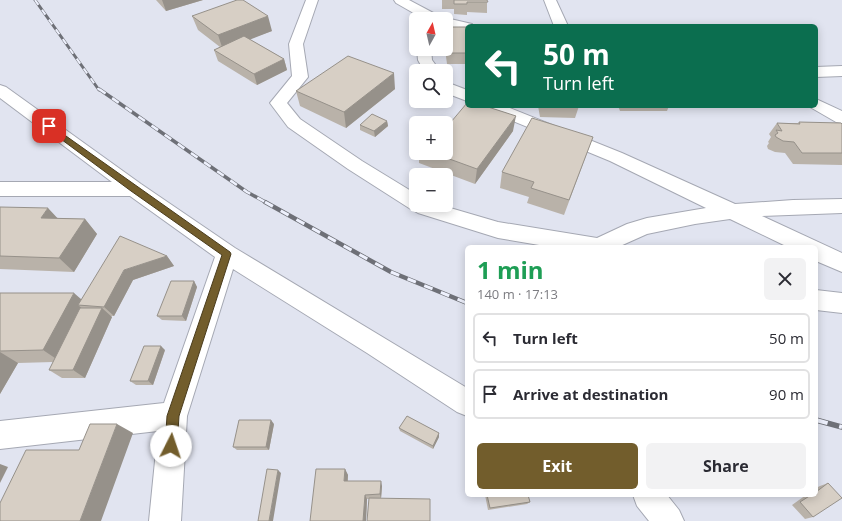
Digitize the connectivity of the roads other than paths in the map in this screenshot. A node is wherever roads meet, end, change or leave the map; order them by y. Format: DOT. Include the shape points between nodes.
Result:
graph roads {
  1 [pos="400,0"];
  2 [pos="550,0"];
  3 [pos="307,4"];
  4 [pos="420,12"];
  5 [pos="453,24"];
  6 [pos="560,24"];
  7 [pos="465,27"];
  8 [pos="842,70"];
  9 [pos="818,72"];
  10 [pos="0,90"];
  11 [pos="453,90"];
  12 [pos="465,95"];
  13 [pos="818,105"];
  14 [pos="495,108"];
  15 [pos="842,118"];
  16 [pos="0,189"];
  17 [pos="134,189"];
  18 [pos="409,199"];
  19 [pos="842,206"];
  20 [pos="730,211"];
  21 [pos="438,212"];
  22 [pos="588,245"];
  23 [pos="604,245"];
  24 [pos="804,245"];
  25 [pos="818,252"];
  26 [pos="226,254"];
  27 [pos="842,263"];
  28 [pos="818,300"];
  29 [pos="842,303"];
  30 [pos="465,402"];
  31 [pos="173,416"];
  32 [pos="0,436"];
  33 [pos="650,497"];
  34 [pos="165,521"];
  35 [pos="668,521"];
  1 -- 4 [label="street"];
  2 -- 6 [label="street"];
  3 -- 18 [label="street" via="296,44 300,77 278,103 294,123 354,165"];
  5 -- 7 [label="street"];
  8 -- 9 [label="street"];
  10 -- 17 [label="street"];
  11 -- 12 [label="street"];
  13 -- 15 [label="street"];
  14 -- 20 [label="street" via="616,157"];
  16 -- 17 [label="street"];
  17 -- 26 [label="street"];
  19 -- 20 [label="street" via="797,206"];
  20 -- 23 [label="street" via="646,226"];
  20 -- 24 [label="street"];
  21 -- 22 [label="street" via="498,230"];
  25 -- 27 [label="street"];
  26 -- 30 [label="street"];
  26 -- 31 [label="street"];
  28 -- 29 [label="street"];
  31 -- 32 [label="street"];
  31 -- 34 [label="street"];
  33 -- 35 [label="street"];
}
